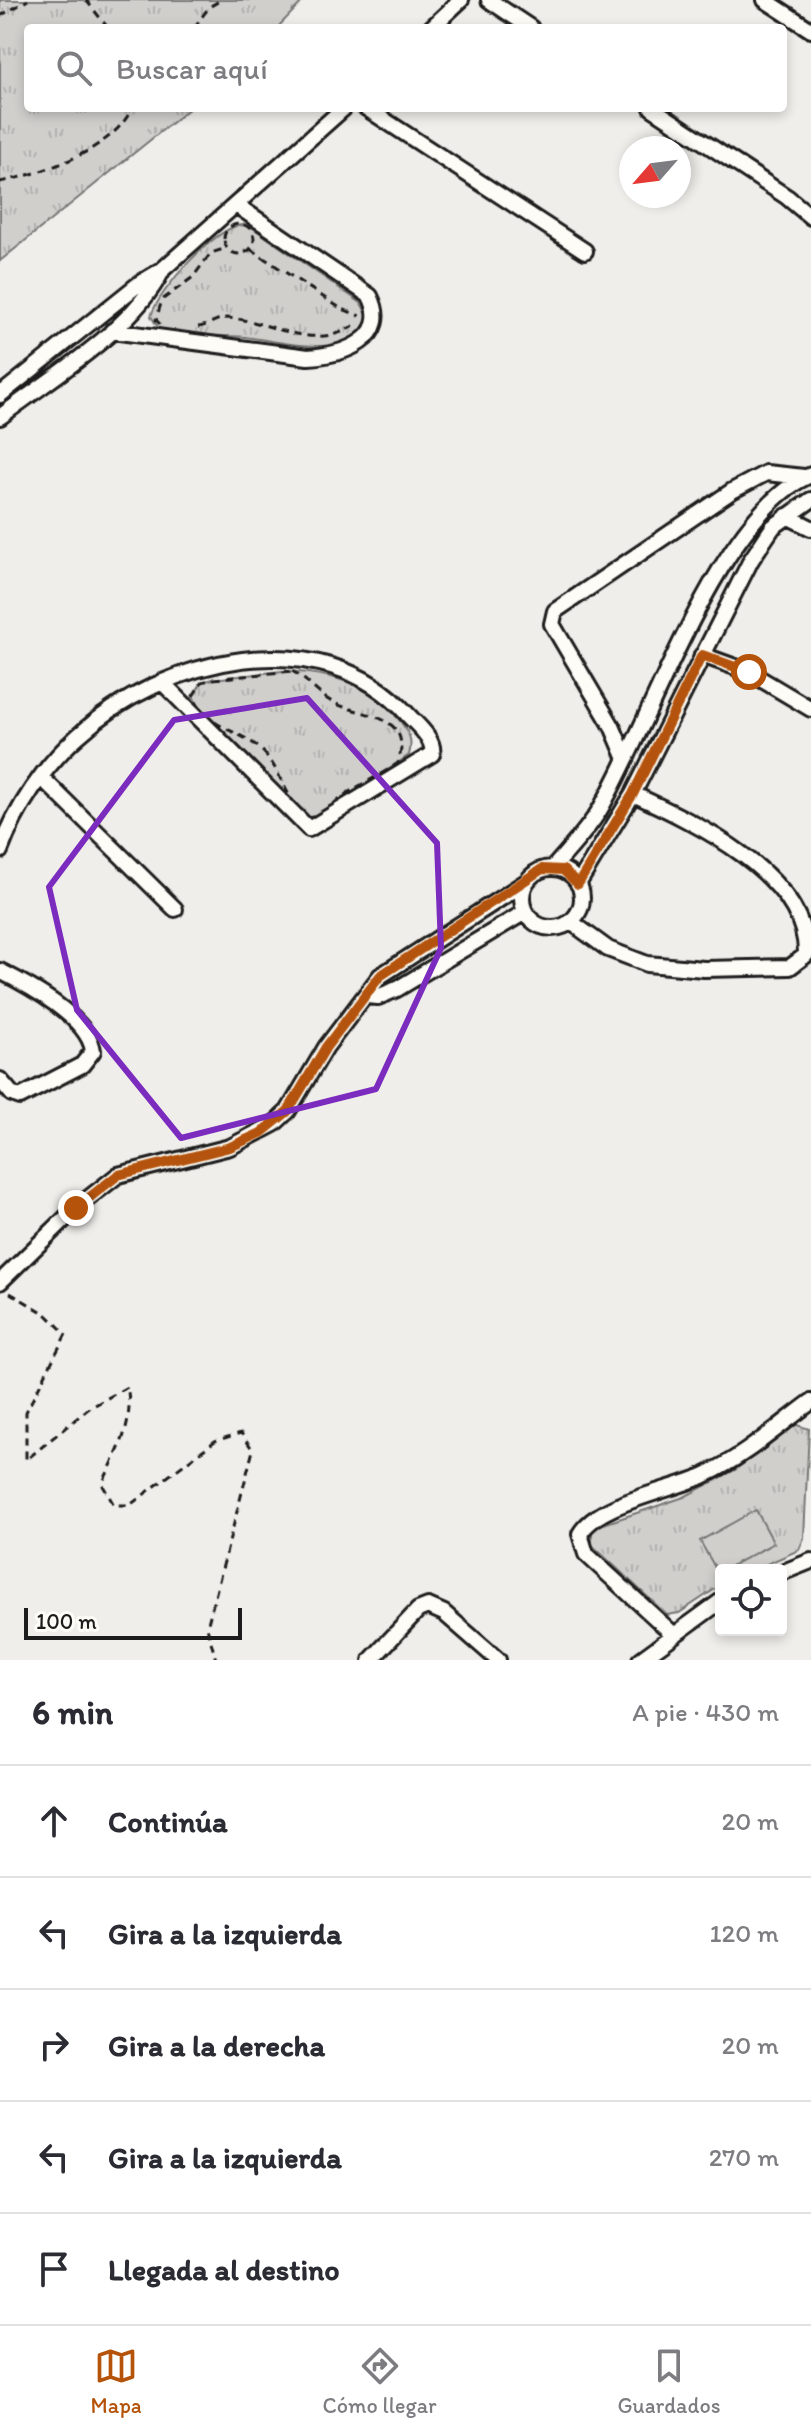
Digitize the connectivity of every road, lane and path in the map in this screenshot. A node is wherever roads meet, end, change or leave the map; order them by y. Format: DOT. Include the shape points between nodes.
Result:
graph roads {
  1 [pos="28,0"];
  2 [pos="86,0"];
  3 [pos="221,0"];
  4 [pos="461,0"];
  5 [pos="489,0"];
  6 [pos="765,0"];
  7 [pos="0,16"];
  8 [pos="105,24"];
  9 [pos="197,24"];
  10 [pos="435,24"];
  11 [pos="525,24"];
  12 [pos="811,30"];
  13 [pos="130,112"];
  14 [pos="340,112"];
  15 [pos="372,112"];
  16 [pos="658,112"];
  17 [pos="0,182"];
  18 [pos="236,205"];
  19 [pos="811,217"];
  20 [pos="227,248"];
  21 [pos="250,249"];
  22 [pos="585,251"];
  23 [pos="162,270"];
  24 [pos="163,326"];
  25 [pos="194,328"];
  26 [pos="112,331"];
  27 [pos="0,395"];
  28 [pos="0,417"];
  29 [pos="808,476"];
  30 [pos="811,500"];
  31 [pos="787,516"];
  32 [pos="811,528"];
  33 [pos="702,655"];
  34 [pos="162,682"];
  35 [pos="199,708"];
  36 [pos="811,709"];
  37 [pos="626,759"];
  38 [pos="41,777"];
  39 [pos="633,794"];
  40 [pos="0,851"];
  41 [pos="553,868"];
  42 [pos="526,882"];
  43 [pos="578,884"];
  44 [pos="175,909"];
  45 [pos="525,912"];
  46 [pos="571,922"];
  47 [pos="0,971"];
  48 [pos="366,996"];
  49 [pos="0,1080"];
  50 [pos="0,1285"];
  51 [pos="811,1402"];
  52 [pos="811,1561"];
  53 [pos="787,1571"];
  54 [pos="715,1605"];
  55 [pos="673,1634"];
  56 [pos="216,1660"];
  57 [pos="371,1660"];
  58 [pos="498,1660"];
  59 [pos="640,1660"];
  1 -- 7 [label="path"];
  2 -- 8 [label="path"];
  3 -- 9 [label="path"];
  4 -- 10 [label="street"];
  5 -- 11 [label="street"];
  6 -- 12 [label="street"];
  13 -- 17 [label="path" via="108,139 72,158"];
  14 -- 18 [label="street"];
  15 -- 22 [label="street"];
  16 -- 19 [label="street"];
  18 -- 23 [label="street"];
  18 -- 26 [label="street" via="370,296 377,317 367,338 341,352 308,357"];
  20 -- 21 [label="path" via="239,254"];
  20 -- 21 [label="path" via="226,232 241,225 252,232"];
  20 -- 24 [label="path" via="211,253 193,277 162,300 156,320"];
  21 -- 25 [label="path" via="340,308 357,312 358,323 312,338 231,318"];
  23 -- 26 [label="street" via="143,300"];
  23 -- 27 [label="street"];
  26 -- 28 [label="street"];
  29 -- 37 [label="street" via="758,514 727,556"];
  29 -- 37 [label="street" via="766,473 732,491 555,611 552,624"];
  30 -- 31 [label="street"];
  31 -- 32 [label="street"];
  31 -- 33 [label="street" via="751,560"];
  33 -- 36 [label="street" via="749,672"];
  33 -- 39 [label="street"];
  34 -- 34 [label="street" via="248,660 326,663 364,678 389,696 427,737 432,754 316,827 304,828"];
  34 -- 38 [label="street" via="97,720"];
  35 -- 35 [label="path" via="216,726 241,735 266,755 299,810 315,819 398,763 402,751 395,727 331,701 292,671 202,682 193,696"];
  37 -- 41 [label="street" via="590,824"];
  38 -- 40 [label="street"];
  38 -- 44 [label="street"];
  39 -- 43 [label="street"];
  39 -- 46 [label="street" via="722,839 761,871 797,916 806,955 790,967 669,968 626,958"];
  41 -- 42 [label="street"];
  41 -- 43 [label="street" via="572,875"];
  42 -- 45 [label="street"];
  42 -- 48 [label="street" via="391,968"];
  43 -- 46 [label="street" via="581,904"];
  45 -- 46 [label="street" via="541,926"];
  45 -- 48 [label="street" via="397,989"];
  47 -- 49 [label="street" via="61,1009 89,1036 93,1051 82,1065 20,1097"];
  48 -- 50 [label="street" via="274,1124 230,1147 118,1175 76,1208"];
  50 -- 56 [label="path" via="46,1314 66,1334 26,1412 26,1460 88,1409 127,1387 131,1403 124,1439 102,1484 114,1505 130,1505 215,1441 241,1433 253,1450 207,1627"];
  51 -- 55 [label="street" via="704,1476 606,1513 584,1527 580,1534 586,1554"];
  52 -- 53 [label="street"];
  54 -- 55 [label="street"];
  55 -- 59 [label="street"];
  57 -- 58 [label="street" via="428,1606 444,1613"];
}
